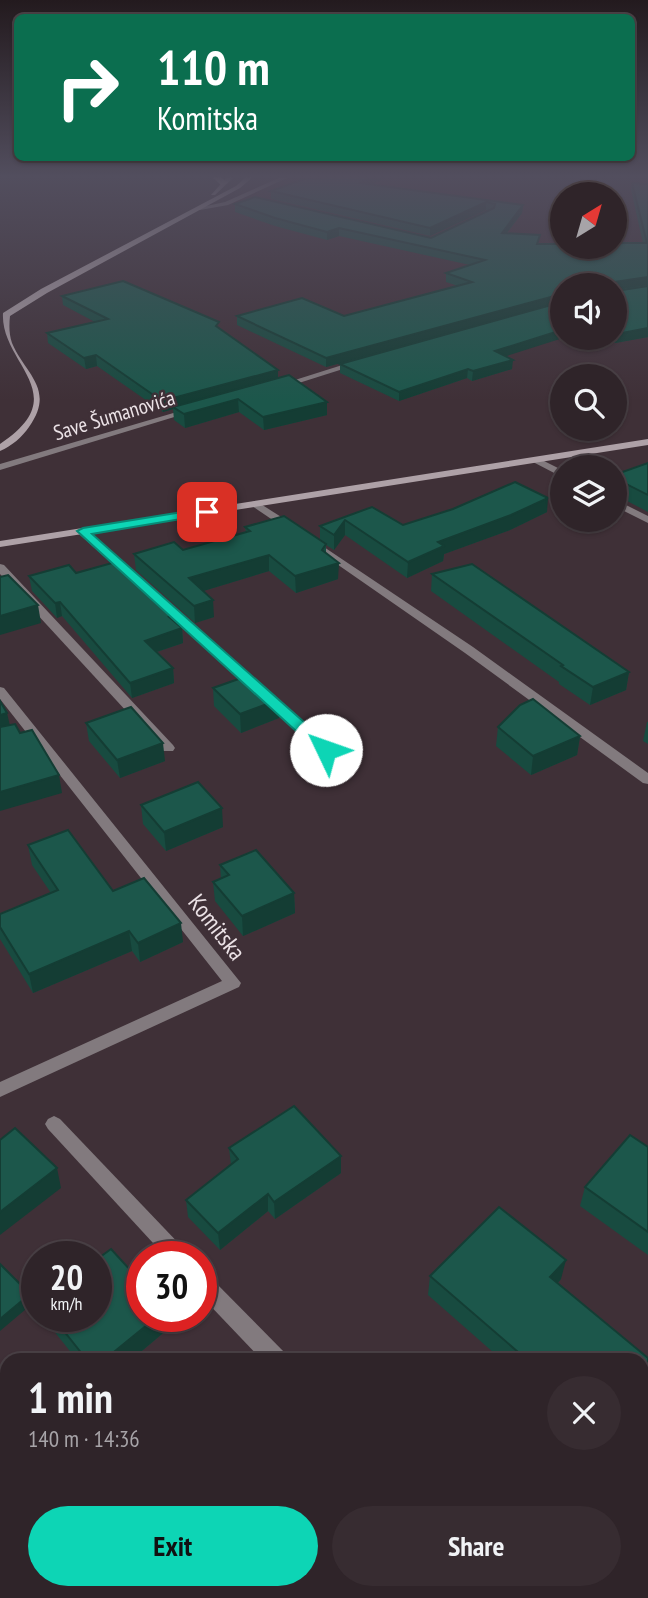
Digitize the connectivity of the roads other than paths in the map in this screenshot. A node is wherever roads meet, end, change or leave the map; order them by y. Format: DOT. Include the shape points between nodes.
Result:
graph roads {
  1 [pos="118,252"];
  2 [pos="374,358"];
  3 [pos="269,389"];
  4 [pos="203,407"];
  5 [pos="648,442"];
  6 [pos="0,448"];
  7 [pos="536,460"];
  8 [pos="0,467"];
  9 [pos="550,468"];
  10 [pos="257,504"];
  11 [pos="627,509"];
  12 [pos="648,520"];
  13 [pos="83,531"];
  14 [pos="0,544"];
  15 [pos="0,567"];
  16 [pos="144,586"];
  17 [pos="154,595"];
  18 [pos="0,691"];
  19 [pos="168,748"];
  20 [pos="326,750"];
  21 [pos="648,780"];
  22 [pos="0,1090"];
  23 [pos="54,1124"];
  24 [pos="164,1241"];
  25 [pos="217,1298"];
  26 [pos="270,1353"];
  1 -- 6 [label="main road" via="6,316 2,330 6,345 33,384 36,407 28,424"];
  2 -- 3 [label="street"];
  4 -- 8 [label="street, Save Šumanovića"];
  5 -- 7 [label="main road"];
  7 -- 9 [label="street"];
  7 -- 10 [label="main road"];
  10 -- 13 [label="main road"];
  10 -- 21 [label="street"];
  11 -- 12 [label="street"];
  13 -- 14 [label="main road"];
  13 -- 16 [label="street"];
  15 -- 19 [label="street"];
  17 -- 20 [label="street"];
  18 -- 22 [label="street, Komitska" via="27,732 233,983"];
  23 -- 24 [label="street"];
  25 -- 26 [label="street"];
}
